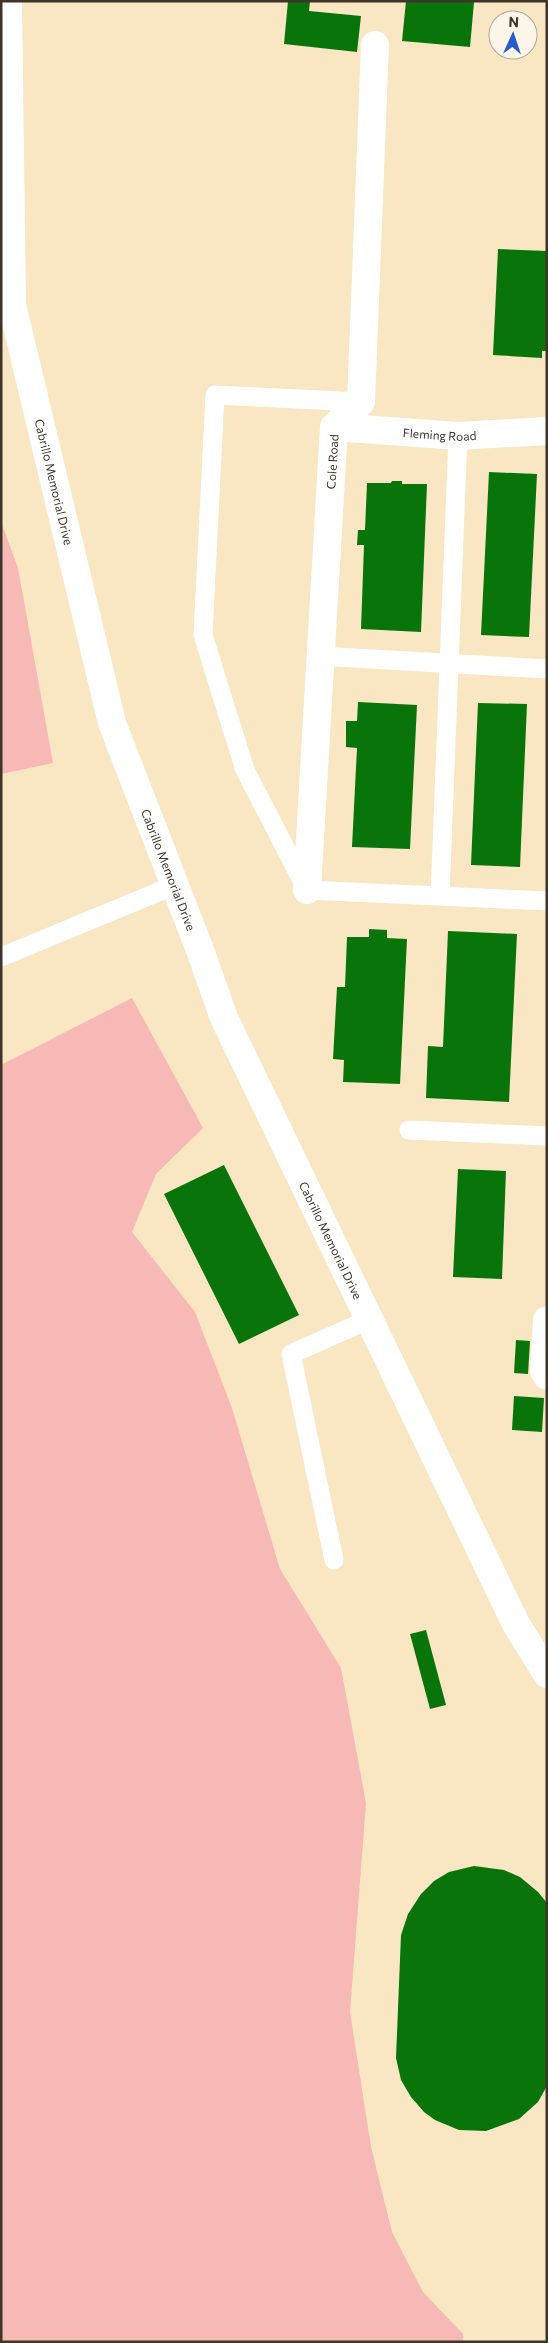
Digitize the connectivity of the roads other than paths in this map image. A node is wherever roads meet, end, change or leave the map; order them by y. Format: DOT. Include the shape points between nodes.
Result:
graph roads {
  1 [pos="8,1"];
  2 [pos="374,45"];
  3 [pos="360,402"];
  4 [pos="334,427"];
  5 [pos="547,431"];
  6 [pos="458,436"];
  7 [pos="319,656"];
  8 [pos="449,664"];
  9 [pos="547,669"];
  10 [pos="175,885"];
  11 [pos="307,890"];
  12 [pos="440,896"];
  13 [pos="547,901"];
  14 [pos="1,957"];
  15 [pos="409,1130"];
  16 [pos="547,1136"];
  17 [pos="370,1319"];
  18 [pos="547,1320"];
  19 [pos="546,1373"];
  20 [pos="334,1560"];
  21 [pos="547,1674"];
  1 -- 10 [label="main road, Cabrillo Memorial Drive" via="12,304 112,723"];
  2 -- 3 [label="main road"];
  3 -- 4 [label="main road, Cole Road"];
  3 -- 11 [label="lane" via="215,395 203,635 246,770"];
  4 -- 6 [label="main road, Fleming Road"];
  4 -- 7 [label="main road, Cole Road"];
  5 -- 6 [label="main road, Fleming Road"];
  6 -- 8 [label="lane"];
  7 -- 8 [label="lane"];
  7 -- 11 [label="main road, Cole Road"];
  8 -- 9 [label="lane"];
  8 -- 12 [label="lane"];
  10 -- 14 [label="lane"];
  10 -- 17 [label="main road, Cabrillo Memorial Drive" via="224,1018"];
  11 -- 12 [label="lane"];
  12 -- 13 [label="lane"];
  15 -- 16 [label="lane"];
  17 -- 20 [label="lane" via="291,1354"];
  17 -- 21 [label="main road, Cabrillo Memorial Drive" via="516,1624"];
  18 -- 19 [label="main road"];
}
